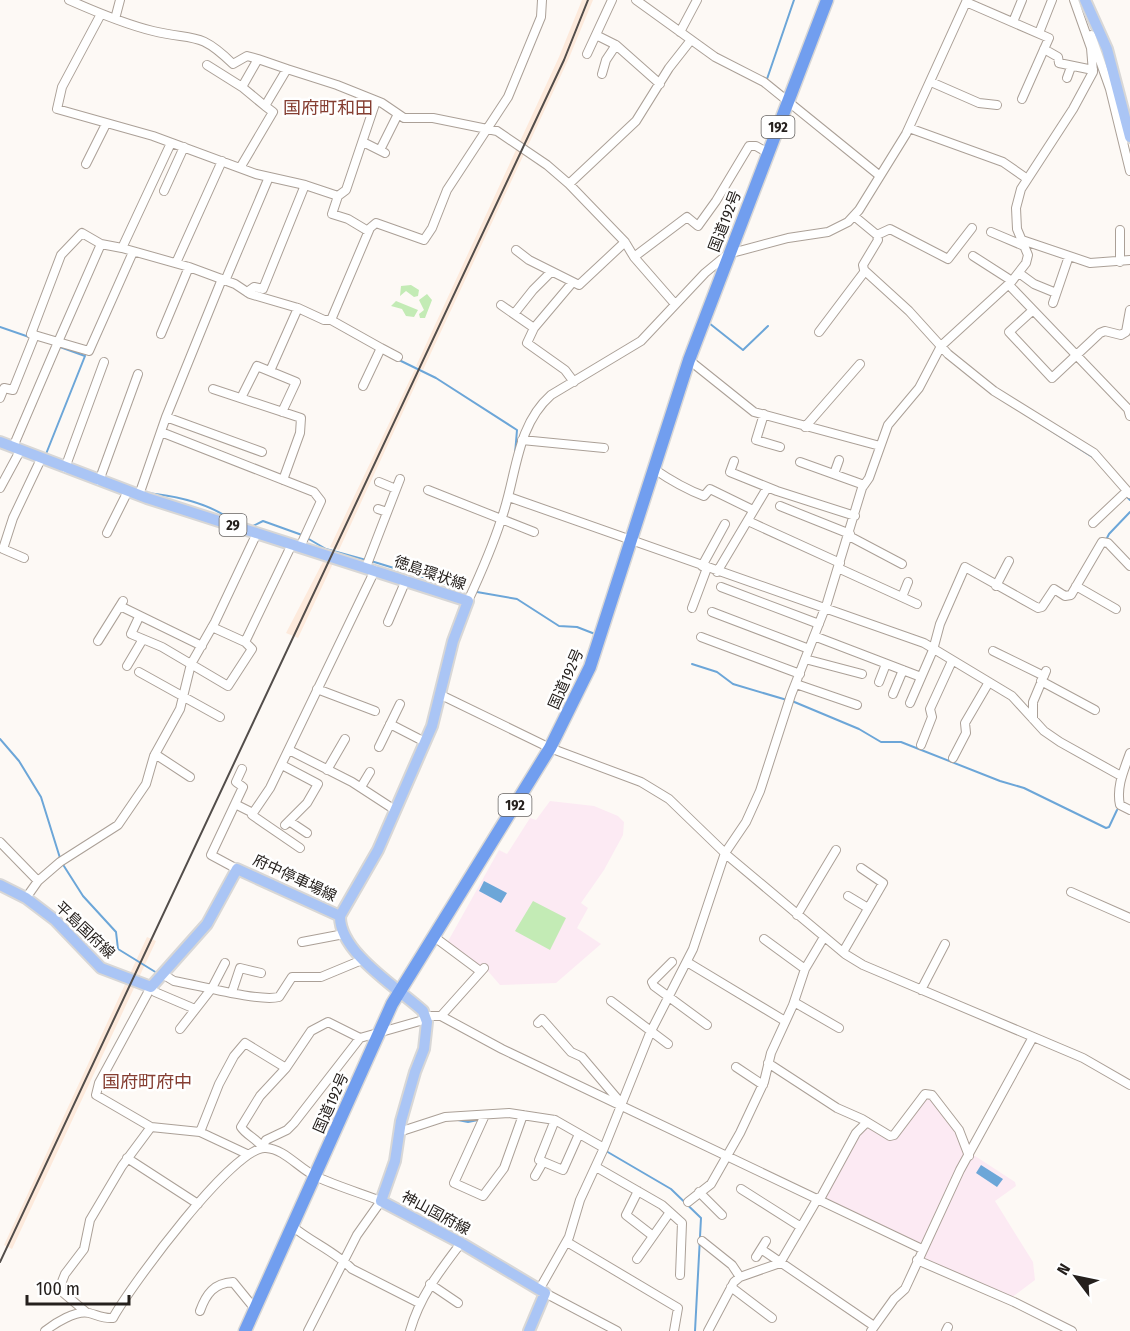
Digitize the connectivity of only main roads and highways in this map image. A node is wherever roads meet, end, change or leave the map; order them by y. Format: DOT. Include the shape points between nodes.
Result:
graph roads {
  1 [pos="827,0"];
  2 [pos="1085,0"];
  3 [pos="1130,137"];
  4 [pos="0,442"];
  5 [pos="0,885"];
  6 [pos="340,915"];
  7 [pos="151,987"];
  8 [pos="400,990"];
  9 [pos="245,1331"];
  10 [pos="529,1331"];
  1 -- 8 [label="highway, 国道192号 / 192" via="689,360 590,667 550,748"];
  2 -- 3 [label="main road" via="1107,49"];
  4 -- 6 [label="main road, 徳島環状線 / 29" via="257,533 301,541 468,601 453,641 437,713 378,850"];
  5 -- 7 [label="main road, 平島国府線" via="26,898 70,934 101,968"];
  6 -- 7 [label="main road, 府中停車場線" via="237,869 207,924"];
  6 -- 8 [label="main road" via="344,934 362,960"];
  8 -- 9 [label="highway, 国道192号 / 192"];
  8 -- 10 [label="main road, 神山国府線" via="426,1018 424,1049 381,1201 542,1292"];
}
